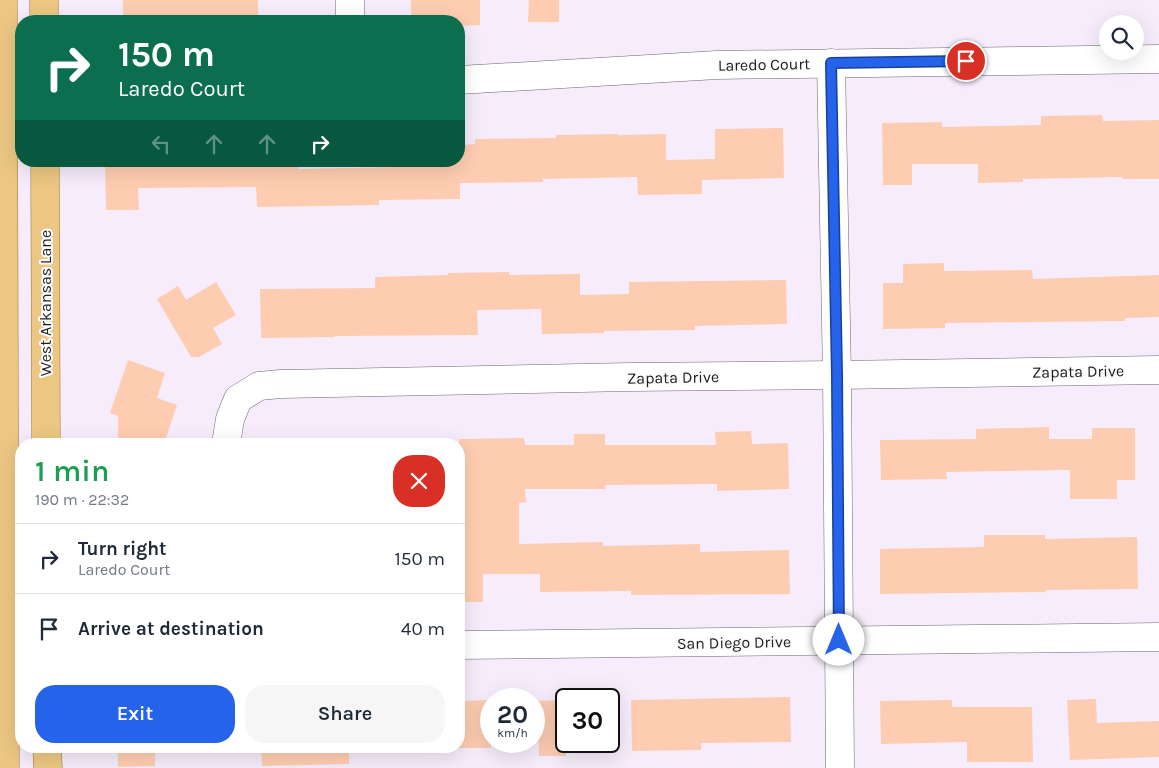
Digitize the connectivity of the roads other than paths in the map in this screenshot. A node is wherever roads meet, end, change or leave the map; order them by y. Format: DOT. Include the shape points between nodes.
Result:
graph roads {
  1 [pos="3,0"];
  2 [pos="44,0"];
  3 [pos="350,0"];
  4 [pos="44,15"];
  5 [pos="350,15"];
  6 [pos="1159,59"];
  7 [pos="831,63"];
  8 [pos="465,80"];
  9 [pos="8,86"];
  10 [pos="45,167"];
  11 [pos="2,253"];
  12 [pos="1159,370"];
  13 [pos="837,375"];
  14 [pos="46,438"];
  15 [pos="227,438"];
  16 [pos="1159,636"];
  17 [pos="839,640"];
  18 [pos="9,645"];
  19 [pos="465,645"];
  20 [pos="48,753"];
  21 [pos="5,768"];
  22 [pos="48,768"];
  23 [pos="840,768"];
  1 -- 9 [label="main road"];
  2 -- 4 [label="main road"];
  3 -- 5 [label="street"];
  6 -- 7 [label="street, Laredo Court"];
  7 -- 8 [label="street, Laredo Court" via="717,65"];
  7 -- 13 [label="street"];
  9 -- 11 [label="main road"];
  10 -- 14 [label="main road, West Arkansas Lane"];
  11 -- 18 [label="main road"];
  12 -- 13 [label="street, Zapata Drive"];
  13 -- 15 [label="street, Zapata Drive" via="259,386 238,399"];
  13 -- 17 [label="street"];
  16 -- 17 [label="street, San Diego Drive"];
  17 -- 19 [label="street, San Diego Drive"];
  17 -- 23 [label="street"];
  18 -- 21 [label="main road"];
  20 -- 22 [label="main road"];
}
